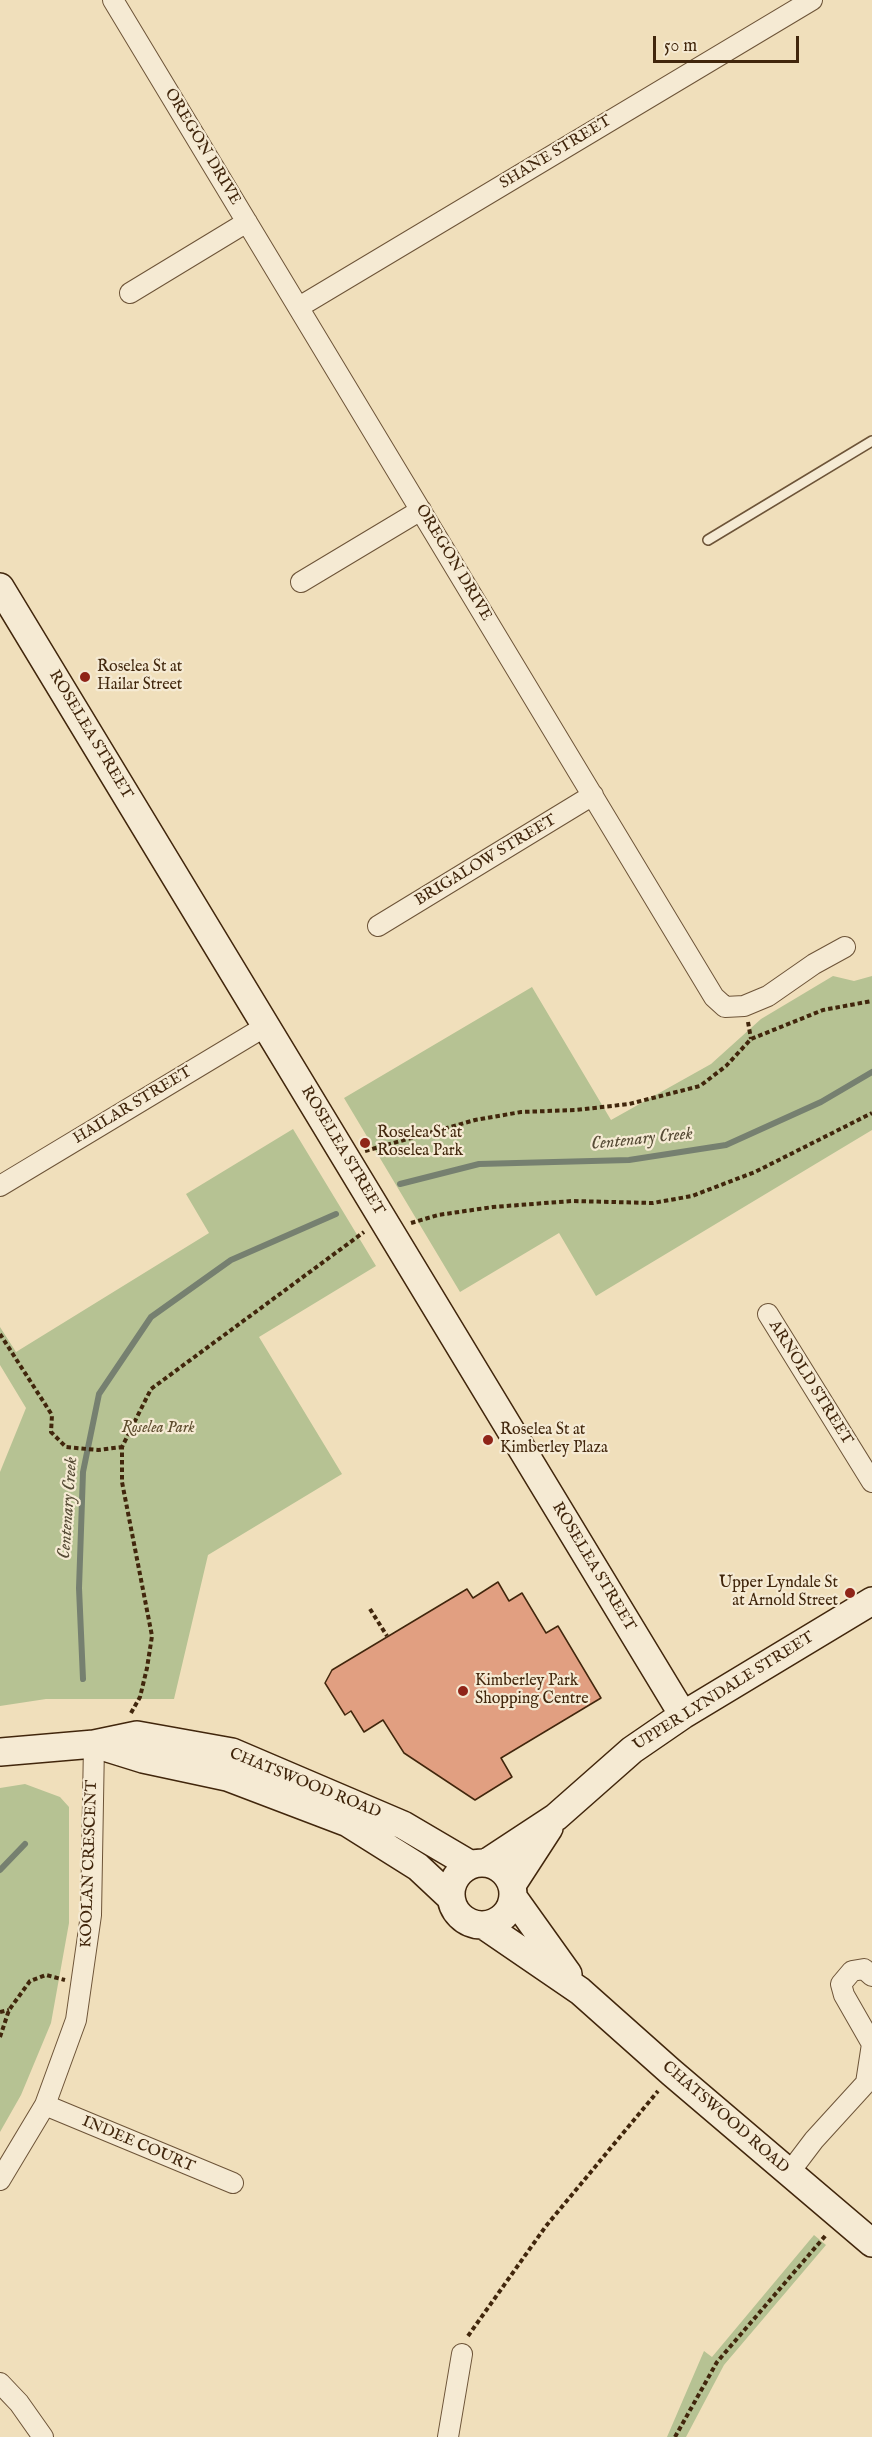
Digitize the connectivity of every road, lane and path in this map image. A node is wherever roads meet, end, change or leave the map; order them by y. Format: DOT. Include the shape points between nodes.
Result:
graph roads {
  1 [pos="113,0"];
  2 [pos="812,0"];
  3 [pos="247,222"];
  4 [pos="130,293"];
  5 [pos="299,307"];
  6 [pos="872,441"];
  7 [pos="421,510"];
  8 [pos="708,540"];
  9 [pos="301,582"];
  10 [pos="0,587"];
  11 [pos="593,795"];
  12 [pos="378,926"];
  13 [pos="845,947"];
  14 [pos="872,1001"];
  15 [pos="266,1026"];
  16 [pos="872,1113"];
  17 [pos="369,1161"];
  18 [pos="0,1186"];
  19 [pos="407,1225"];
  20 [pos="363,1233"];
  21 [pos="768,1314"];
  22 [pos="0,1334"];
  23 [pos="122,1447"];
  24 [pos="872,1482"];
  25 [pos="872,1601"];
  26 [pos="370,1608"];
  27 [pos="387,1636"];
  28 [pos="683,1715"];
  29 [pos="128,1717"];
  30 [pos="94,1744"];
  31 [pos="0,1752"];
  32 [pos="239,1768"];
  33 [pos="556,1817"];
  34 [pos="478,1864"];
  35 [pos="512,1891"];
  36 [pos="450,1897"];
  37 [pos="485,1926"];
  38 [pos="872,1976"];
  39 [pos="83,1984"];
  40 [pos="580,1991"];
  41 [pos="9,2010"];
  42 [pos="0,2012"];
  43 [pos="0,2037"];
  44 [pos="869,2081"];
  45 [pos="657,2091"];
  46 [pos="45,2105"];
  47 [pos="789,2172"];
  48 [pos="0,2180"];
  49 [pos="233,2183"];
  50 [pos="826,2235"];
  51 [pos="872,2243"];
  52 [pos="462,2354"];
  53 [pos="0,2383"];
  54 [pos="43,2437"];
  55 [pos="448,2437"];
  56 [pos="675,2437"];
  1 -- 3 [label="street, OREGON DRIVE"];
  2 -- 5 [label="street, SHANE STREET"];
  3 -- 4 [label="street"];
  3 -- 5 [label="street, OREGON DRIVE"];
  5 -- 7 [label="street, OREGON DRIVE"];
  6 -- 8 [label="lane"];
  7 -- 9 [label="street"];
  7 -- 11 [label="street, OREGON DRIVE"];
  10 -- 15 [label="street, ROSELEA STREET"];
  11 -- 12 [label="street, BRIGALOW STREET"];
  11 -- 13 [label="street, OREGON DRIVE" via="714,997 725,1007 744,1006 768,996"];
  14 -- 17 [label="path" via="823,1010 751,1039 700,1086 629,1104 521,1112 475,1120 364,1151"];
  15 -- 18 [label="street, HAILAR STREET"];
  15 -- 28 [label="street, ROSELEA STREET"];
  16 -- 19 [label="path" via="755,1172 692,1196 653,1203 572,1201 493,1207 438,1215"];
  20 -- 23 [label="path" via="151,1389"];
  21 -- 24 [label="street, ARNOLD STREET"];
  22 -- 23 [label="path" via="52,1415 51,1432 66,1447"];
  23 -- 29 [label="path" via="122,1482 152,1636 140,1697"];
  25 -- 28 [label="street, UPPER LYNDALE STREET"];
  26 -- 27 [label="path"];
  28 -- 33 [label="street, UPPER LYNDALE STREET" via="632,1750"];
  30 -- 31 [label="street, CHATSWOOD ROAD"];
  30 -- 32 [label="street, CHATSWOOD ROAD" via="143,1759"];
  30 -- 39 [label="street, KOOLAN CRESCENT" via="91,1915"];
  32 -- 34 [label="street, CHATSWOOD ROAD" via="403,1825"];
  32 -- 36 [label="street, CHATSWOOD ROAD" via="303,1804 363,1831 418,1867"];
  33 -- 34 [label="street, UPPER LYNDALE STREET"];
  33 -- 35 [label="street, UPPER LYNDALE STREET"];
  34 -- 35 [label="street" via="502,1870"];
  34 -- 36 [label="street" via="455,1877"];
  35 -- 37 [label="street" via="504,1917"];
  35 -- 40 [label="street, CHATSWOOD ROAD"];
  36 -- 37 [label="street" via="465,1922"];
  37 -- 40 [label="street, CHATSWOOD ROAD"];
  38 -- 44 [label="street" via="864,1970 852,1971 842,1984 844,1995 872,2044"];
  39 -- 41 [label="path" via="46,1975 30,1981"];
  39 -- 46 [label="street, KOOLAN CRESCENT" via="76,2020"];
  40 -- 47 [label="street, CHATSWOOD ROAD"];
  41 -- 42 [label="path"];
  41 -- 43 [label="path"];
  44 -- 47 [label="street"];
  45 -- 52 [label="path" via="546,2226 470,2331"];
  46 -- 48 [label="street, KOOLAN CRESCENT"];
  46 -- 49 [label="street, INDEE COURT"];
  47 -- 51 [label="street, CHATSWOOD ROAD"];
  50 -- 56 [label="path" via="717,2362"];
  52 -- 55 [label="street"];
  53 -- 54 [label="street" via="20,2403"];
}
